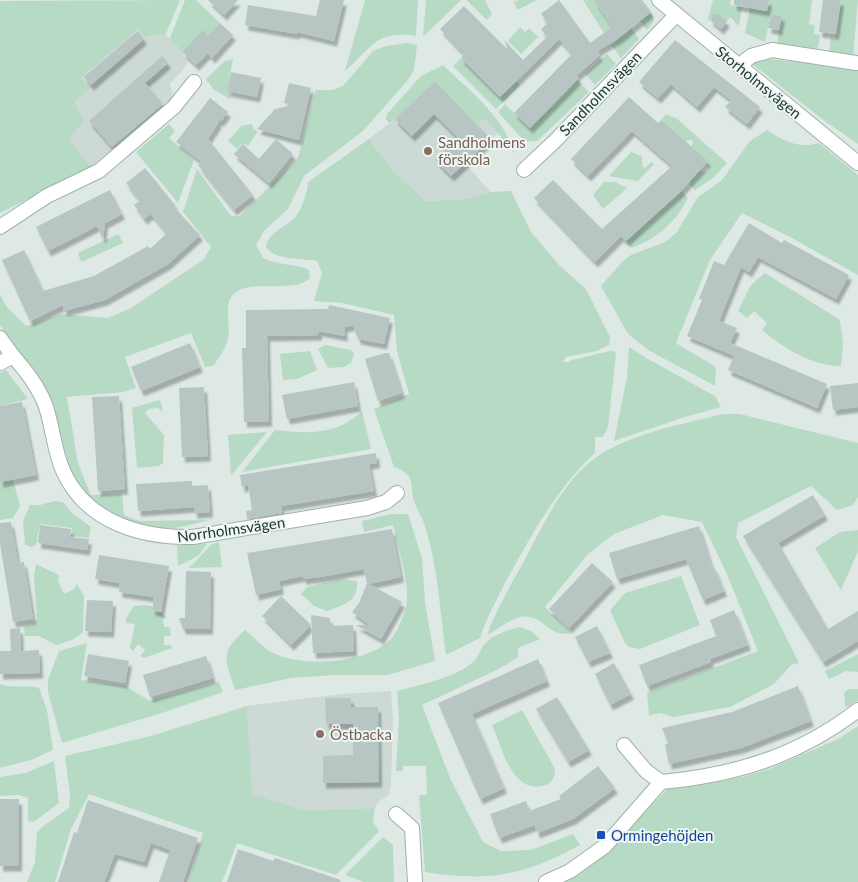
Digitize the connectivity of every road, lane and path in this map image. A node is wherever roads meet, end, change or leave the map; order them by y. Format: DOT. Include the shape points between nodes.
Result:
graph roads {
  1 [pos="659,0"];
  2 [pos="676,14"];
  3 [pos="856,63"];
  4 [pos="740,66"];
  5 [pos="194,82"];
  6 [pos="858,163"];
  7 [pos="524,170"];
  8 [pos="0,227"];
  9 [pos="0,338"];
  10 [pos="13,356"];
  11 [pos="0,363"];
  12 [pos="397,493"];
  13 [pos="858,710"];
  14 [pos="624,745"];
  15 [pos="661,782"];
  16 [pos="396,814"];
  17 [pos="415,882"];
  18 [pos="546,882"];
  1 -- 2 [label="street, Storholmsvägen"];
  2 -- 4 [label="street, Storholmsvägen"];
  2 -- 7 [label="street, Sandholmsvägen"];
  3 -- 4 [label="street" via="772,50 751,56"];
  4 -- 6 [label="street, Storholmsvägen"];
  5 -- 8 [label="street" via="174,107 99,171 47,196"];
  9 -- 10 [label="street, Norrholmsvägen"];
  10 -- 11 [label="street"];
  10 -- 12 [label="street, Norrholmsvägen" via="30,376 42,398 64,473 75,491 100,514 133,531 172,538 193,537 367,508 386,502"];
  13 -- 15 [label="street" via="827,732 764,762 735,771"];
  14 -- 15 [label="street" via="646,771"];
  15 -- 18 [label="street" via="605,846 570,871"];
  16 -- 17 [label="street" via="412,828"];
}
